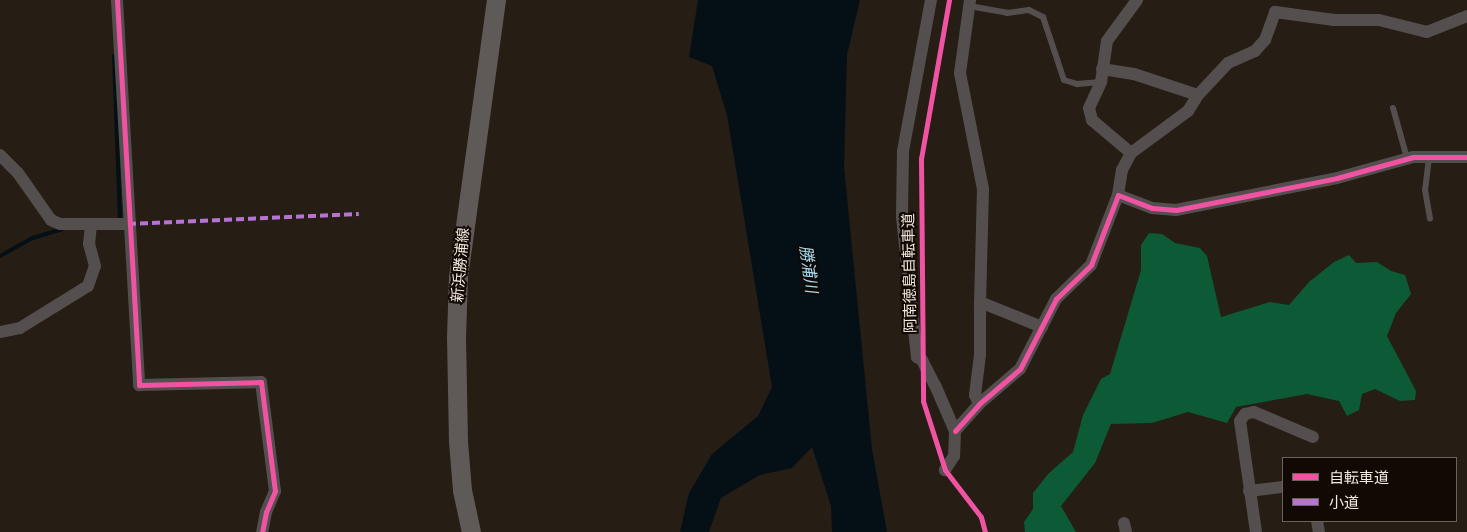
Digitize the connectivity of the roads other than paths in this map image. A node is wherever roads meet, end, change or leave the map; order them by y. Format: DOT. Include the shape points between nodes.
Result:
graph roads {
  1 [pos="117,0"];
  2 [pos="496,0"];
  3 [pos="931,0"];
  4 [pos="1137,0"];
  5 [pos="969,3"];
  6 [pos="1467,16"];
  7 [pos="1102,68"];
  8 [pos="1101,82"];
  9 [pos="1198,95"];
  10 [pos="1393,108"];
  11 [pos="1131,153"];
  12 [pos="0,155"];
  13 [pos="1467,157"];
  14 [pos="1407,158"];
  15 [pos="1428,158"];
  16 [pos="1118,195"];
  17 [pos="1430,219"];
  18 [pos="128,224"];
  19 [pos="91,225"];
  20 [pos="980,302"];
  21 [pos="1042,327"];
  22 [pos="0,332"];
  23 [pos="979,404"];
  24 [pos="955,431"];
  25 [pos="1313,437"];
  26 [pos="945,470"];
  27 [pos="1282,487"];
  28 [pos="1250,491"];
  29 [pos="262,532"];
  30 [pos="471,532"];
  31 [pos="1256,532"];
  1 -- 18 [label="street"];
  2 -- 30 [label="main road, 新浜勝浦線" via="458,277 458,432 462,490"];
  3 -- 24 [label="street" via="903,151 902,217 917,357 922,360 935,385"];
  4 -- 7 [label="street" via="1107,41"];
  5 -- 8 [label="lane" via="1007,14 1028,10 1043,17 1064,80 1077,84"];
  5 -- 20 [label="street" via="960,73 983,189"];
  6 -- 9 [label="street" via="1427,32 1379,20 1334,20 1275,12 1265,40 1255,52 1228,63"];
  7 -- 8 [label="street"];
  7 -- 9 [label="street" via="1134,74"];
  8 -- 11 [label="street" via="1089,113 1092,120"];
  9 -- 11 [label="street" via="1176,121"];
  10 -- 14 [label="lane"];
  11 -- 16 [label="street" via="1122,170"];
  12 -- 19 [label="street" via="18,173 51,220 60,224"];
  13 -- 15 [label="street"];
  14 -- 15 [label="street"];
  14 -- 16 [label="street" via="1319,182 1176,210 1152,208"];
  15 -- 17 [label="lane" via="1425,190"];
  16 -- 21 [label="street" via="1091,265 1056,299"];
  18 -- 19 [label="street"];
  18 -- 29 [label="street" via="139,385 261,382 275,491"];
  19 -- 22 [label="street" via="88,244 94,266 88,286 20,328"];
  20 -- 21 [label="street"];
  20 -- 23 [label="street" via="980,355 975,395"];
  21 -- 23 [label="street" via="1020,369"];
  23 -- 24 [label="street"];
  24 -- 26 [label="street" via="954,456"];
  25 -- 28 [label="street" via="1266,416 1254,412 1245,414 1240,429"];
  27 -- 28 [label="street"];
  28 -- 31 [label="street"];
}
